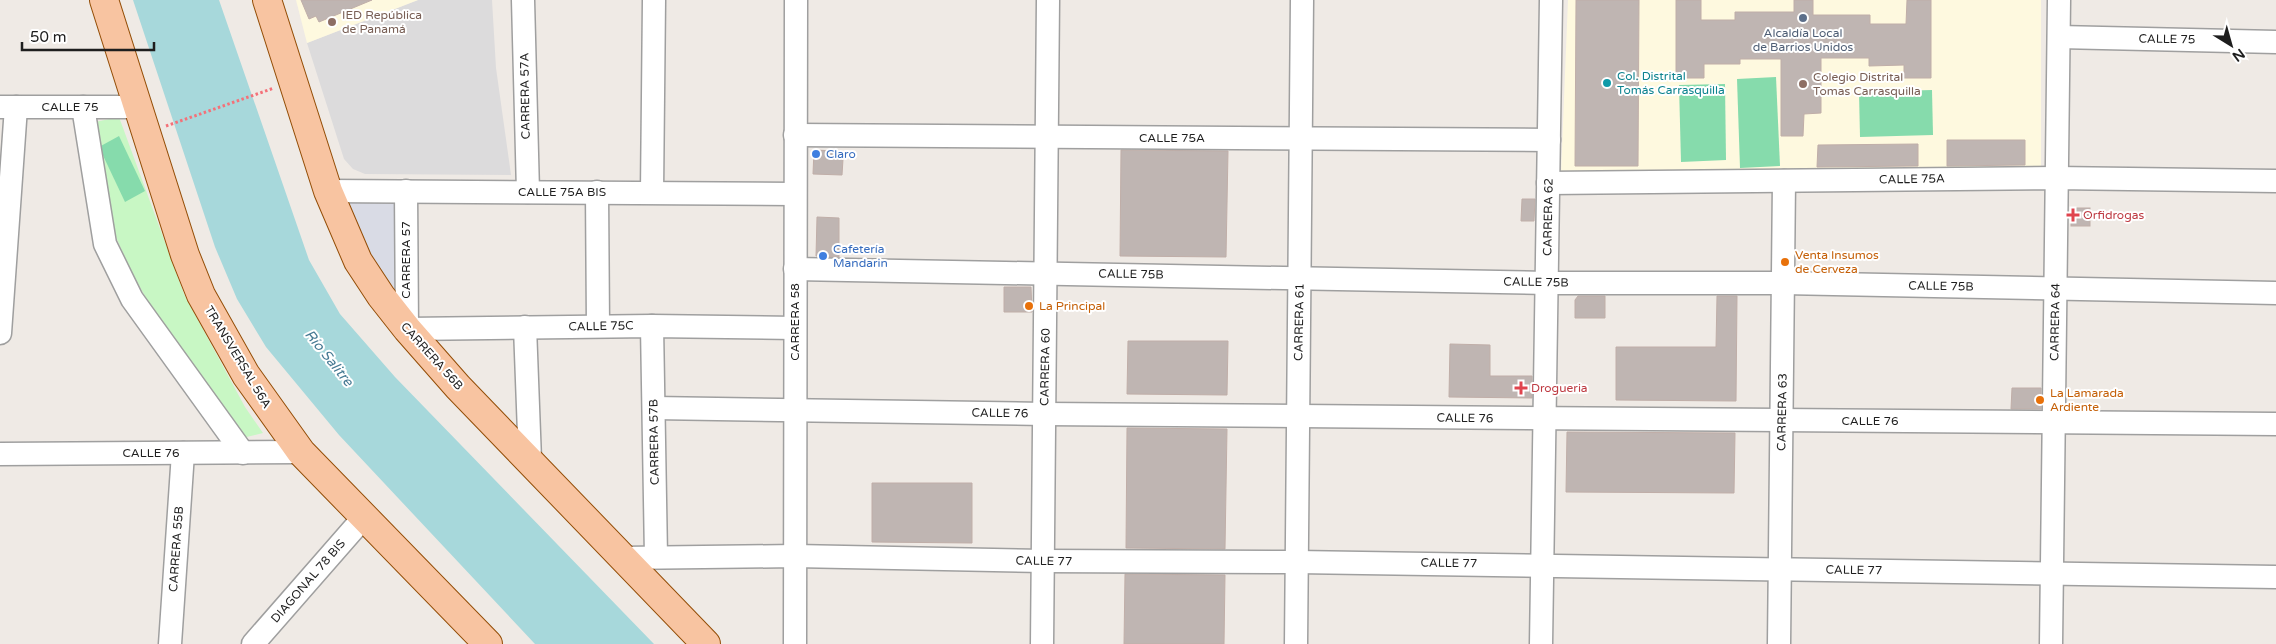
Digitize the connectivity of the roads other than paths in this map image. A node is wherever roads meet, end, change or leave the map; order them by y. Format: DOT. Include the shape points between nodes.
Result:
graph roads {
  1 [pos="104,0"];
  2 [pos="267,0"];
  3 [pos="523,0"];
  4 [pos="654,0"];
  5 [pos="796,0"];
  6 [pos="1033,0"];
  7 [pos="1048,0"];
  8 [pos="1061,0"];
  9 [pos="1302,0"];
  10 [pos="1551,0"];
  11 [pos="2059,0"];
  12 [pos="2059,37"];
  13 [pos="2276,42"];
  14 [pos="8,107"];
  15 [pos="83,107"];
  16 [pos="140,107"];
  17 [pos="796,135"];
  18 [pos="1047,138"];
  19 [pos="1300,138"];
  20 [pos="1549,140"];
  21 [pos="2056,178"];
  22 [pos="1784,180"];
  23 [pos="2276,180"];
  24 [pos="1548,183"];
  25 [pos="328,191"];
  26 [pos="406,191"];
  27 [pos="528,192"];
  28 [pos="597,192"];
  29 [pos="652,192"];
  30 [pos="796,194"];
  31 [pos="795,269"];
  32 [pos="1046,272"];
  33 [pos="1299,278"];
  34 [pos="1547,283"];
  35 [pos="1783,283"];
  36 [pos="2056,288"];
  37 [pos="2276,292"];
  38 [pos="598,326"];
  39 [pos="652,326"];
  40 [pos="525,327"];
  41 [pos="796,328"];
  42 [pos="407,329"];
  43 [pos="0,333"];
  44 [pos="654,408"];
  45 [pos="795,409"];
  46 [pos="1044,414"];
  47 [pos="1298,415"];
  48 [pos="1545,419"];
  49 [pos="1782,421"];
  50 [pos="2054,422"];
  51 [pos="2276,424"];
  52 [pos="301,452"];
  53 [pos="182,453"];
  54 [pos="243,453"];
  55 [pos="0,454"];
  56 [pos="530,460"];
  57 [pos="364,517"];
  58 [pos="795,556"];
  59 [pos="656,557"];
  60 [pos="622,558"];
  61 [pos="1043,561"];
  62 [pos="1297,562"];
  63 [pos="1542,565"];
  64 [pos="1780,569"];
  65 [pos="2052,574"];
  66 [pos="2276,577"];
  67 [pos="170,644"];
  68 [pos="253,644"];
  69 [pos="488,644"];
  70 [pos="706,644"];
  71 [pos="795,644"];
  72 [pos="1042,644"];
  73 [pos="1296,644"];
  74 [pos="1542,644"];
  75 [pos="1779,644"];
  76 [pos="2052,644"];
  1 -- 16 [label="main road, TRANSVERSAL 56A"];
  2 -- 25 [label="main road, CARRERA 56B"];
  3 -- 27 [label="street, CARRERA 57A"];
  4 -- 29 [label="street"];
  5 -- 17 [label="street, CARRERA 58"];
  6 -- 7 [label="street"];
  7 -- 8 [label="street"];
  7 -- 18 [label="street, CARRERA 60"];
  9 -- 19 [label="street, CARRERA 61"];
  10 -- 20 [label="street, CARRERA 62"];
  11 -- 12 [label="street, CARRERA 64"];
  12 -- 13 [label="street, CALLE 75"];
  12 -- 21 [label="street, CARRERA 64"];
  14 -- 15 [label="street, CALLE 75"];
  14 -- 43 [label="street"];
  15 -- 16 [label="street, CALLE 75"];
  15 -- 54 [label="street" via="105,244 132,299"];
  16 -- 52 [label="main road, TRANSVERSAL 56A" via="185,255 201,295 246,375"];
  17 -- 18 [label="street, CALLE 75A"];
  17 -- 30 [label="street, CARRERA 58"];
  18 -- 19 [label="street, CALLE 75A"];
  18 -- 32 [label="street, CARRERA 60"];
  19 -- 20 [label="street, CALLE 75A"];
  19 -- 33 [label="street, CARRERA 61"];
  20 -- 24 [label="street, CARRERA 62"];
  21 -- 22 [label="street, CALLE 75A"];
  21 -- 23 [label="street, CALLE 75A"];
  21 -- 36 [label="street, CARRERA 64"];
  22 -- 24 [label="street, CALLE 75A"];
  22 -- 35 [label="street, CARRERA 63"];
  24 -- 34 [label="street, CARRERA 62"];
  25 -- 26 [label="street, CALLE 75A BIS"];
  25 -- 42 [label="main road, CARRERA 56B" via="358,261"];
  26 -- 27 [label="street, CALLE 75A BIS"];
  26 -- 42 [label="street, CARRERA 57"];
  27 -- 28 [label="street, CALLE 75A BIS"];
  28 -- 29 [label="street, CALLE 75A BIS"];
  28 -- 38 [label="street"];
  29 -- 30 [label="street, CALLE 75A BIS"];
  30 -- 31 [label="street, CARRERA 58"];
  31 -- 32 [label="street, CALLE 75B"];
  31 -- 41 [label="street, CARRERA 58"];
  32 -- 33 [label="street, CALLE 75B"];
  32 -- 46 [label="street, CARRERA 60"];
  33 -- 34 [label="street, CALLE 75B"];
  33 -- 47 [label="street, CARRERA 61"];
  34 -- 35 [label="street, CALLE 75B"];
  34 -- 48 [label="street, CARRERA 62"];
  35 -- 36 [label="street, CALLE 75B"];
  35 -- 49 [label="street, CARRERA 63"];
  36 -- 37 [label="street, CALLE 75B"];
  36 -- 50 [label="street, CARRERA 64"];
  38 -- 39 [label="street, CALLE 75C"];
  38 -- 40 [label="street, CALLE 75C"];
  39 -- 41 [label="street, CALLE 75C"];
  39 -- 44 [label="street, CARRERA 57B"];
  40 -- 42 [label="street, CALLE 75C"];
  40 -- 56 [label="street"];
  41 -- 45 [label="street, CARRERA 58"];
  42 -- 56 [label="main road, CARRERA 56B"];
  44 -- 45 [label="street, CALLE 76"];
  44 -- 59 [label="street, CARRERA 57B"];
  45 -- 46 [label="street, CALLE 76"];
  45 -- 58 [label="street, CARRERA 58"];
  46 -- 47 [label="street, CALLE 76"];
  46 -- 61 [label="street, CARRERA 60"];
  47 -- 48 [label="street, CALLE 76"];
  47 -- 62 [label="street, CARRERA 61"];
  48 -- 49 [label="street, CALLE 76"];
  48 -- 63 [label="street, CARRERA 62"];
  49 -- 50 [label="street, CALLE 76"];
  49 -- 64 [label="street, CARRERA 63"];
  50 -- 51 [label="street, CALLE 76"];
  50 -- 65 [label="street, CARRERA 64"];
  52 -- 54 [label="street, CALLE 76"];
  52 -- 57 [label="main road, TRANSVERSAL 56A"];
  53 -- 54 [label="street, CALLE 76"];
  53 -- 55 [label="street, CALLE 76"];
  53 -- 67 [label="street, CARRERA 55B"];
  56 -- 60 [label="main road, CARRERA 56B"];
  57 -- 68 [label="street, DIAGONAL 78 BIS"];
  57 -- 69 [label="main road, TRANSVERSAL 56A"];
  58 -- 59 [label="street, CALLE 77"];
  58 -- 61 [label="street, CALLE 77"];
  58 -- 71 [label="street, CARRERA 58"];
  59 -- 60 [label="street, CALLE 77"];
  60 -- 70 [label="main road, CARRERA 56B"];
  61 -- 62 [label="street, CALLE 77"];
  61 -- 72 [label="street, CARRERA 60"];
  62 -- 63 [label="street, CALLE 77"];
  62 -- 73 [label="street, CARRERA 61"];
  63 -- 64 [label="street, CALLE 77"];
  63 -- 74 [label="street, CARRERA 62"];
  64 -- 65 [label="street, CALLE 77"];
  64 -- 75 [label="street, CARRERA 63"];
  65 -- 66 [label="street, CALLE 77"];
  65 -- 76 [label="street, CARRERA 64"];
}
